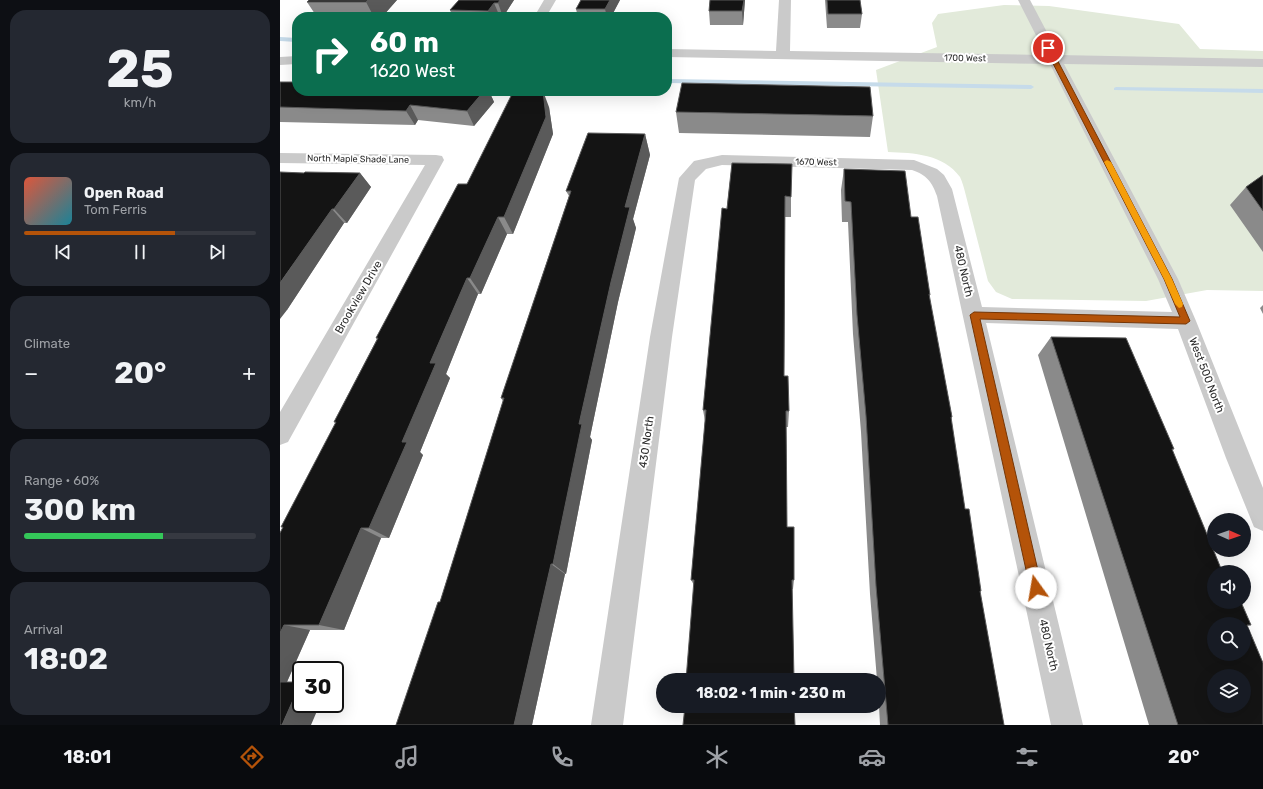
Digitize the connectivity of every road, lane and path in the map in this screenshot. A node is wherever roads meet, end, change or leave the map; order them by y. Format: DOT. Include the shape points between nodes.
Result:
graph roads {
  1 [pos="550,0"];
  2 [pos="785,0"];
  3 [pos="1024,0"];
  4 [pos="543,12"];
  5 [pos="672,53"];
  6 [pos="783,55"];
  7 [pos="292,60"];
  8 [pos="1054,60"];
  9 [pos="280,61"];
  10 [pos="1263,63"];
  11 [pos="280,158"];
  12 [pos="436,160"];
  13 [pos="700,165"];
  14 [pos="931,171"];
  15 [pos="974,315"];
  16 [pos="1186,321"];
  17 [pos="280,434"];
  18 [pos="1263,518"];
  19 [pos="607,725"];
  20 [pos="1067,725"];
  1 -- 4 [label="street"];
  2 -- 6 [label="street"];
  3 -- 8 [label="street, West 500 North"];
  5 -- 6 [label="street, 1700 West"];
  6 -- 8 [label="street, 1700 West"];
  7 -- 9 [label="street"];
  8 -- 10 [label="street, 1700 West"];
  8 -- 16 [label="street, West 500 North" via="1168,279"];
  11 -- 12 [label="street, North Maple Shade Lane"];
  12 -- 17 [label="street, Brookview Drive"];
  13 -- 14 [label="street, 1670 West" via="722,160 897,164"];
  13 -- 19 [label="street, 430 North" via="687,178 683,200 661,337"];
  14 -- 15 [label="street, 480 North" via="941,183 946,196"];
  15 -- 16 [label="street"];
  15 -- 20 [label="street, 480 North"];
  16 -- 18 [label="street, West 500 North"];
}
